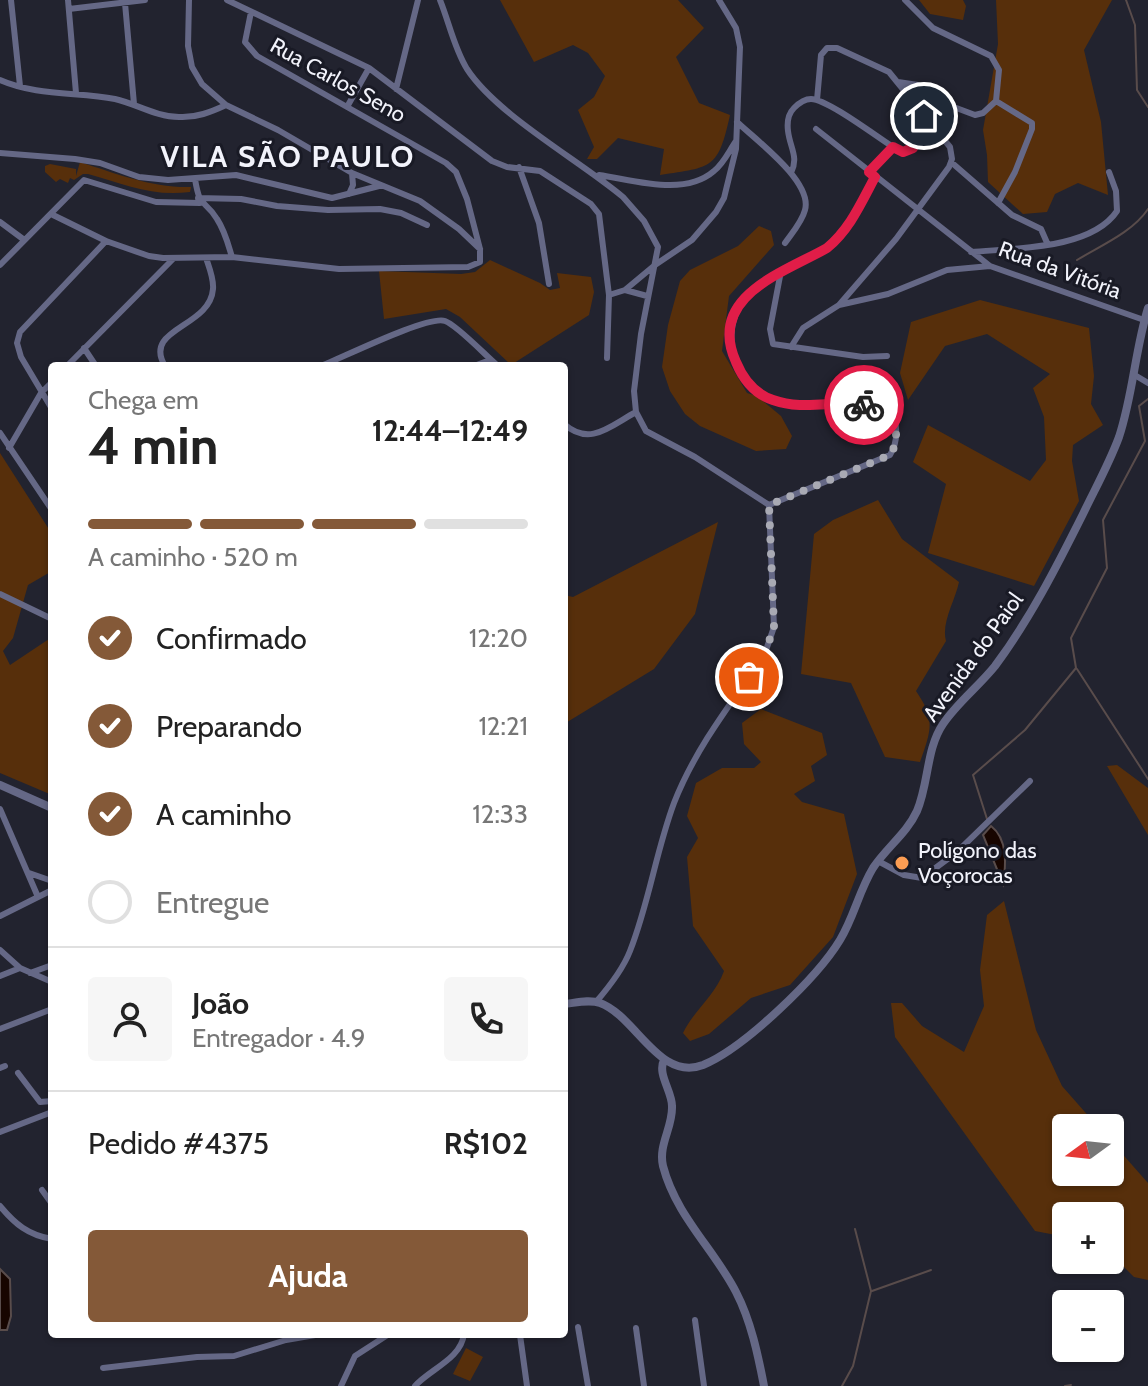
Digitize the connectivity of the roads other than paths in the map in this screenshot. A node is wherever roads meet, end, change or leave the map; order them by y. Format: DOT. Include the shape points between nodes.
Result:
graph roads {
  1 [pos="11,0"];
  2 [pos="68,0"];
  3 [pos="145,0"];
  4 [pos="189,0"];
  5 [pos="227,0"];
  6 [pos="418,0"];
  7 [pos="440,0"];
  8 [pos="719,0"];
  9 [pos="905,0"];
  10 [pos="125,3"];
  11 [pos="69,9"];
  12 [pos="251,12"];
  13 [pos="369,68"];
  14 [pos="0,80"];
  15 [pos="898,82"];
  16 [pos="20,86"];
  17 [pos="396,89"];
  18 [pos="76,93"];
  19 [pos="817,100"];
  20 [pos="996,101"];
  21 [pos="134,104"];
  22 [pos="226,105"];
  23 [pos="347,107"];
  24 [pos="924,116"];
  25 [pos="737,122"];
  26 [pos="816,129"];
  27 [pos="736,141"];
  28 [pos="893,147"];
  29 [pos="0,153"];
  30 [pos="951,162"];
  31 [pos="519,167"];
  32 [pos="1109,172"];
  33 [pos="352,173"];
  34 [pos="791,173"];
  35 [pos="596,174"];
  36 [pos="872,175"];
  37 [pos="195,179"];
  38 [pos="379,186"];
  39 [pos="349,194"];
  40 [pos="199,200"];
  41 [pos="998,203"];
  42 [pos="917,210"];
  43 [pos="51,214"];
  44 [pos="0,222"];
  45 [pos="427,225"];
  46 [pos="23,239"];
  47 [pos="106,241"];
  48 [pos="785,243"];
  49 [pos="1048,245"];
  50 [pos="480,249"];
  51 [pos="971,252"];
  52 [pos="232,257"];
  53 [pos="206,258"];
  54 [pos="173,259"];
  55 [pos="0,265"];
  56 [pos="655,265"];
  57 [pos="990,266"];
  58 [pos="781,271"];
  59 [pos="549,284"];
  60 [pos="625,290"];
  61 [pos="609,295"];
  62 [pos="647,296"];
  63 [pos="839,305"];
  64 [pos="1148,308"];
  65 [pos="1144,320"];
  66 [pos="791,347"];
  67 [pos="84,348"];
  68 [pos="887,356"];
  69 [pos="607,358"];
  70 [pos="490,360"];
  71 [pos="71,362"];
  72 [pos="93,362"];
  73 [pos="163,362"];
  74 [pos="331,362"];
  75 [pos="485,362"];
  76 [pos="493,362"];
  77 [pos="1133,374"];
  78 [pos="1148,383"];
  79 [pos="48,386"];
  80 [pos="41,393"];
  81 [pos="48,403"];
  82 [pos="636,412"];
  83 [pos="568,428"];
  84 [pos="0,433"];
  85 [pos="9,448"];
  86 [pos="48,504"];
  87 [pos="769,505"];
  88 [pos="0,594"];
  89 [pos="48,617"];
  90 [pos="1030,781"];
  91 [pos="0,785"];
  92 [pos="48,806"];
  93 [pos="0,809"];
  94 [pos="878,861"];
  95 [pos="28,873"];
  96 [pos="48,880"];
  97 [pos="48,892"];
  98 [pos="38,897"];
  99 [pos="0,916"];
  100 [pos="0,950"];
  101 [pos="48,966"];
  102 [pos="20,968"];
  103 [pos="30,973"];
  104 [pos="0,976"];
  105 [pos="48,980"];
  106 [pos="596,1002"];
  107 [pos="568,1004"];
  108 [pos="48,1011"];
  109 [pos="0,1029"];
  110 [pos="664,1060"];
  111 [pos="18,1073"];
  112 [pos="48,1101"];
  113 [pos="48,1114"];
  114 [pos="0,1132"];
  115 [pos="42,1190"];
  116 [pos="48,1198"];
  117 [pos="0,1206"];
  118 [pos="48,1238"];
  119 [pos="695,1320"];
  120 [pos="578,1327"];
  121 [pos="636,1328"];
  122 [pos="298,1338"];
  123 [pos="383,1338"];
  124 [pos="464,1338"];
  125 [pos="520,1338"];
  126 [pos="103,1368"];
  127 [pos="341,1386"];
  128 [pos="415,1386"];
  129 [pos="527,1386"];
  130 [pos="588,1386"];
  131 [pos="644,1386"];
  132 [pos="704,1386"];
  133 [pos="764,1386"];
  1 -- 16 [label="street"];
  2 -- 11 [label="street"];
  3 -- 10 [label="street"];
  4 -- 22 [label="street" via="192,67"];
  5 -- 12 [label="street"];
  6 -- 17 [label="street"];
  7 -- 35 [label="street" via="461,58 476,80 512,114"];
  8 -- 25 [label="street" via="739,38"];
  9 -- 20 [label="street" via="933,28 991,56 999,70"];
  10 -- 11 [label="street"];
  10 -- 21 [label="street"];
  11 -- 18 [label="street"];
  12 -- 13 [label="street"];
  12 -- 23 [label="street, Rua Carlos Seno" via="245,36 251,52"];
  13 -- 17 [label="street"];
  13 -- 23 [label="street"];
  14 -- 16 [label="street"];
  15 -- 19 [label="street" via="881,66 827,48 821,55"];
  15 -- 20 [label="street" via="918,85 946,104 979,115"];
  15 -- 24 [label="street"];
  16 -- 18 [label="street"];
  17 -- 31 [label="street" via="492,161"];
  18 -- 21 [label="street"];
  19 -- 28 [label="street"];
  19 -- 34 [label="street" via="801,101 790,113 788,130 796,156"];
  20 -- 41 [label="street" via="1033,125"];
  21 -- 22 [label="street" via="184,118"];
  22 -- 33 [label="street"];
  23 -- 50 [label="street, Rua Carlos Seno" via="456,172"];
  24 -- 28 [label="street" via="913,148 903,152"];
  24 -- 30 [label="street" via="950,147"];
  25 -- 27 [label="street"];
  25 -- 34 [label="street"];
  26 -- 36 [label="street, Rua da Vitória"];
  27 -- 35 [label="street" via="713,173 695,182 668,185"];
  27 -- 56 [label="street" via="716,212 692,240"];
  28 -- 36 [label="street"];
  29 -- 37 [label="street" via="100,163 139,177"];
  30 -- 41 [label="street"];
  30 -- 42 [label="street"];
  31 -- 59 [label="street" via="539,223"];
  31 -- 61 [label="street" via="551,177 599,214"];
  32 -- 49 [label="street" via="1117,203 1112,219 1078,238"];
  33 -- 38 [label="street"];
  33 -- 39 [label="street"];
  34 -- 48 [label="street" via="806,203"];
  35 -- 56 [label="street" via="644,221 658,247"];
  36 -- 42 [label="street, Rua da Vitória"];
  36 -- 58 [label="street" via="837,240"];
  37 -- 39 [label="street" via="236,175 322,196"];
  37 -- 40 [label="street"];
  38 -- 39 [label="street"];
  38 -- 50 [label="street" via="432,208"];
  40 -- 43 [label="street" via="156,202 88,180 81,181"];
  40 -- 45 [label="street" via="380,209"];
  40 -- 52 [label="street" via="215,215"];
  41 -- 49 [label="street" via="1041,229"];
  42 -- 51 [label="street, Rua da Vitória"];
  42 -- 63 [label="street"];
  43 -- 46 [label="street"];
  43 -- 47 [label="street"];
  44 -- 46 [label="street"];
  46 -- 55 [label="street"];
  47 -- 54 [label="street"];
  47 -- 80 [label="street" via="20,332 18,350"];
  49 -- 51 [label="street"];
  50 -- 52 [label="street" via="480,262 468,267 339,269"];
  51 -- 57 [label="street, Rua da Vitória"];
  52 -- 53 [label="street"];
  53 -- 54 [label="street"];
  53 -- 73 [label="street" via="213,289 210,300 197,318 161,343"];
  54 -- 67 [label="street"];
  56 -- 60 [label="street"];
  56 -- 62 [label="street"];
  57 -- 63 [label="street" via="947,270 888,294"];
  57 -- 65 [label="street, Rua da Vitória"];
  58 -- 66 [label="street" via="771,340"];
  58 -- 87 [label="street" via="750,291 731,326 734,360 750,386 773,400 805,407 884,408 893,414 896,432 890,455"];
  60 -- 61 [label="street"];
  60 -- 62 [label="street"];
  61 -- 69 [label="street"];
  62 -- 82 [label="street"];
  63 -- 66 [label="street" via="803,328"];
  64 -- 65 [label="street, Avenida do Paiol"];
  65 -- 77 [label="street, Avenida do Paiol"];
  66 -- 68 [label="street"];
  67 -- 71 [label="street"];
  67 -- 72 [label="street"];
  70 -- 74 [label="street" via="440,320"];
  70 -- 75 [label="street"];
  70 -- 76 [label="street"];
  77 -- 78 [label="street"];
  77 -- 94 [label="street, Avenida do Paiol" via="1118,438 1071,538 1006,650 943,724 916,813"];
  79 -- 80 [label="street"];
  80 -- 81 [label="street"];
  80 -- 85 [label="street"];
  82 -- 83 [label="street" via="588,436"];
  82 -- 87 [label="street" via="646,431"];
  84 -- 85 [label="street"];
  85 -- 86 [label="street"];
  87 -- 106 [label="street" via="774,613 770,643 684,780 630,950"];
  88 -- 89 [label="street"];
  90 -- 94 [label="street" via="957,852 922,878"];
  91 -- 92 [label="street"];
  93 -- 95 [label="street"];
  94 -- 110 [label="street, Avenida do Paiol" via="840,940 779,1011 703,1065 681,1067"];
  95 -- 96 [label="street"];
  95 -- 98 [label="street"];
  97 -- 98 [label="street"];
  98 -- 99 [label="street"];
  100 -- 102 [label="street"];
  101 -- 103 [label="street"];
  102 -- 103 [label="street"];
  102 -- 104 [label="street"];
  103 -- 105 [label="street"];
  106 -- 107 [label="street"];
  106 -- 110 [label="street" via="630,1025"];
  108 -- 109 [label="street"];
  110 -- 133 [label="street" via="661,1068 672,1103 664,1168 683,1213 736,1292"];
  111 -- 112 [label="street" via="40,1102"];
  113 -- 114 [label="street"];
  115 -- 116 [label="street"];
  117 -- 118 [label="street" via="19,1226"];
  119 -- 132 [label="street"];
  120 -- 130 [label="street"];
  121 -- 131 [label="street"];
  122 -- 126 [label="street" via="234,1356"];
  123 -- 127 [label="street" via="355,1356"];
  124 -- 128 [label="street" via="452,1356"];
  125 -- 129 [label="street"];
}
